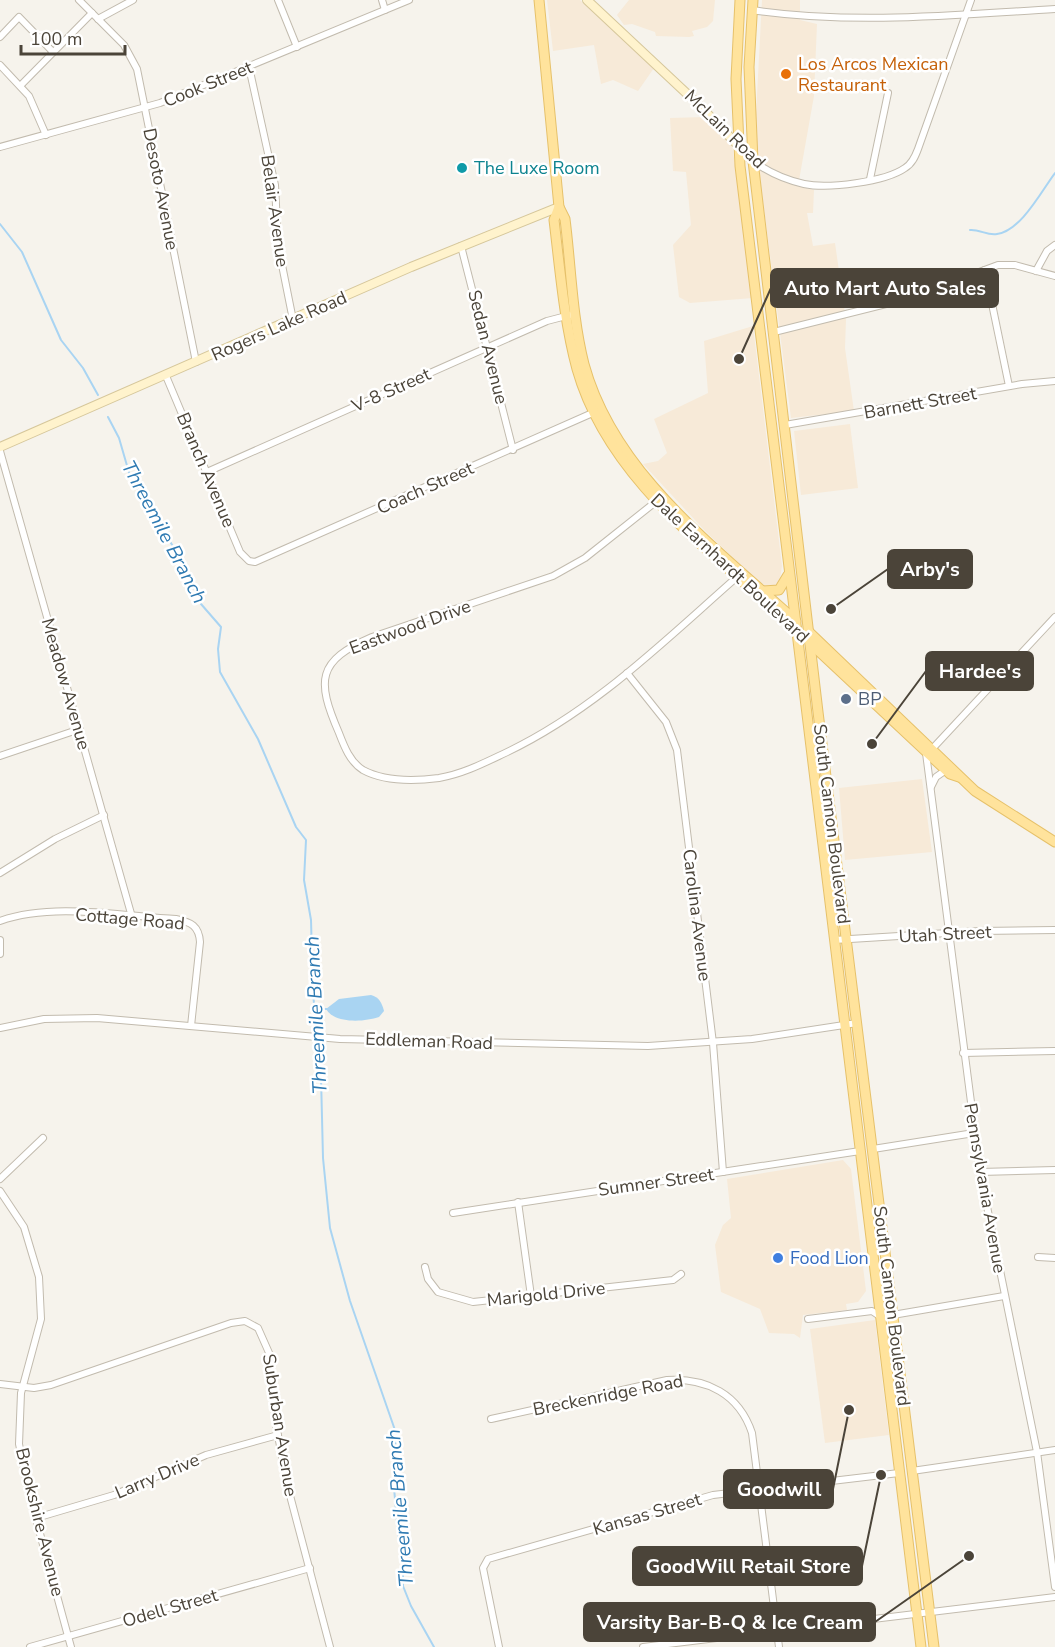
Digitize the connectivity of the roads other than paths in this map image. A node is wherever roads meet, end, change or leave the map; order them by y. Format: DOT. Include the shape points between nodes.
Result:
graph roads {
  1 [pos="79,0"];
  2 [pos="133,0"];
  3 [pos="278,0"];
  4 [pos="382,0"];
  5 [pos="409,0"];
  6 [pos="539,0"];
  7 [pos="587,0"];
  8 [pos="740,0"];
  9 [pos="971,0"];
  10 [pos="753,5"];
  11 [pos="1055,9"];
  12 [pos="385,10"];
  13 [pos="92,13"];
  14 [pos="967,14"];
  15 [pos="98,19"];
  16 [pos="0,37"];
  17 [pos="297,47"];
  18 [pos="53,52"];
  19 [pos="0,65"];
  20 [pos="249,67"];
  21 [pos="21,85"];
  22 [pos="888,93"];
  23 [pos="145,108"];
  24 [pos="46,135"];
  25 [pos="738,144"];
  26 [pos="0,147"];
  27 [pos="753,161"];
  28 [pos="870,180"];
  29 [pos="559,207"];
  30 [pos="1055,245"];
  31 [pos="461,246"];
  32 [pos="985,270"];
  33 [pos="1036,271"];
  34 [pos="1055,276"];
  35 [pos="572,315"];
  36 [pos="293,320"];
  37 [pos="774,332"];
  38 [pos="488,347"];
  39 [pos="196,362"];
  40 [pos="166,376"];
  41 [pos="766,380"];
  42 [pos="1055,381"];
  43 [pos="1009,386"];
  44 [pos="597,411"];
  45 [pos="785,425"];
  46 [pos="0,449"];
  47 [pos="513,450"];
  48 [pos="207,472"];
  49 [pos="660,498"];
  50 [pos="249,561"];
  51 [pos="789,573"];
  52 [pos="737,577"];
  53 [pos="764,591"];
  54 [pos="1055,617"];
  55 [pos="796,625"];
  56 [pos="809,632"];
  57 [pos="810,643"];
  58 [pos="627,673"];
  59 [pos="80,729"];
  60 [pos="929,750"];
  61 [pos="0,756"];
  62 [pos="946,770"];
  63 [pos="959,777"];
  64 [pos="931,788"];
  65 [pos="104,815"];
  66 [pos="1055,842"];
  67 [pos="0,873"];
  68 [pos="132,917"];
  69 [pos="0,921"];
  70 [pos="1055,930"];
  71 [pos="948,934"];
  72 [pos="0,940"];
  73 [pos="834,940"];
  74 [pos="847,940"];
  75 [pos="0,954"];
  76 [pos="857,1023"];
  77 [pos="844,1025"];
  78 [pos="191,1026"];
  79 [pos="0,1028"];
  80 [pos="713,1043"];
  81 [pos="1055,1051"];
  82 [pos="963,1053"];
  83 [pos="974,1133"];
  84 [pos="42,1138"];
  85 [pos="873,1149"];
  86 [pos="860,1151"];
  87 [pos="1055,1170"];
  88 [pos="723,1172"];
  89 [pos="980,1172"];
  90 [pos="0,1179"];
  91 [pos="0,1191"];
  92 [pos="518,1202"];
  93 [pos="453,1214"];
  94 [pos="1038,1257"];
  95 [pos="1055,1258"];
  96 [pos="425,1267"];
  97 [pos="681,1274"];
  98 [pos="531,1296"];
  99 [pos="1004,1296"];
  100 [pos="894,1315"];
  101 [pos="881,1317"];
  102 [pos="808,1320"];
  103 [pos="0,1384"];
  104 [pos="23,1386"];
  105 [pos="491,1419"];
  106 [pos="278,1435"];
  107 [pos="1055,1450"];
  108 [pos="1037,1452"];
  109 [pos="912,1471"];
  110 [pos="899,1473"];
  111 [pos="760,1489"];
  112 [pos="36,1518"];
  113 [pos="310,1568"];
  114 [pos="1055,1587"];
  115 [pos="1055,1597"];
  116 [pos="930,1612"];
  117 [pos="917,1613"];
  118 [pos="777,1631"];
  119 [pos="68,1636"];
  120 [pos="674,1645"];
  121 [pos="30,1647"];
  122 [pos="71,1647"];
  123 [pos="330,1647"];
  124 [pos="499,1647"];
  125 [pos="643,1647"];
  126 [pos="779,1647"];
  127 [pos="921,1647"];
  128 [pos="934,1647"];
  1 -- 13 [label="street, Desoto Avenue"];
  2 -- 15 [label="street"];
  3 -- 17 [label="street"];
  4 -- 12 [label="street"];
  5 -- 12 [label="street, Cook Street"];
  6 -- 29 [label="main road, Dale Earnhardt Boulevard"];
  7 -- 25 [label="main road, McLain Road"];
  8 -- 25 [label="main road, South Cannon Boulevard"];
  9 -- 14 [label="street, McLain Road"];
  10 -- 14 [label="street" via="798,15"];
  10 -- 27 [label="main road, South Cannon Boulevard" via="749,67"];
  11 -- 14 [label="street"];
  12 -- 17 [label="street, Cook Street"];
  13 -- 15 [label="street, Desoto Avenue"];
  13 -- 18 [label="street"];
  14 -- 28 [label="street, McLain Road" via="915,157 899,171"];
  15 -- 23 [label="street, Desoto Avenue" via="131,56"];
  16 -- 18 [label="street" via="19,17"];
  17 -- 20 [label="street, Cook Street"];
  18 -- 21 [label="street"];
  19 -- 21 [label="street"];
  20 -- 23 [label="street, Cook Street"];
  20 -- 36 [label="street, Belair Avenue" via="275,185 278,245"];
  21 -- 24 [label="street" via="37,110"];
  22 -- 28 [label="street"];
  23 -- 24 [label="street, Cook Street"];
  23 -- 39 [label="street, Desoto Avenue"];
  24 -- 26 [label="street, Cook Street"];
  25 -- 27 [label="main road, McLain Road"];
  25 -- 41 [label="main road, South Cannon Boulevard"];
  27 -- 28 [label="street, McLain Road" via="766,170 806,184"];
  27 -- 37 [label="main road, South Cannon Boulevard"];
  29 -- 31 [label="main road, Rogers Lake Road"];
  29 -- 35 [label="main road, Dale Earnhardt Boulevard" via="564,219"];
  30 -- 33 [label="street" via="1047,250"];
  31 -- 36 [label="main road, Rogers Lake Road"];
  31 -- 38 [label="street, Sedan Avenue"];
  32 -- 33 [label="street" via="1004,265"];
  32 -- 37 [label="street" via="906,299"];
  32 -- 43 [label="street"];
  33 -- 34 [label="street"];
  35 -- 38 [label="street, V-8 Street" via="547,321"];
  35 -- 44 [label="main road, Dale Earnhardt Boulevard"];
  36 -- 39 [label="main road, Rogers Lake Road"];
  37 -- 45 [label="main road, South Cannon Boulevard"];
  38 -- 47 [label="street, Sedan Avenue"];
  38 -- 48 [label="street, V-8 Street"];
  39 -- 40 [label="main road, Rogers Lake Road"];
  40 -- 46 [label="main road, Rogers Lake Road"];
  40 -- 48 [label="street, Branch Avenue"];
  41 -- 45 [label="main road" via="777,415"];
  41 -- 51 [label="main road, South Cannon Boulevard"];
  42 -- 43 [label="street, Barnett Street"];
  43 -- 45 [label="street, Barnett Street"];
  44 -- 47 [label="street, Coach Street"];
  44 -- 49 [label="main road, Dale Earnhardt Boulevard"];
  45 -- 56 [label="main road, South Cannon Boulevard"];
  46 -- 59 [label="street, Meadow Avenue"];
  47 -- 50 [label="street, Coach Street" via="264,559"];
  48 -- 50 [label="street, Branch Avenue" via="240,552"];
  49 -- 52 [label="main road, Dale Earnhardt Boulevard"];
  49 -- 53 [label="main road, Dale Earnhardt Boulevard"];
  49 -- 58 [label="street, Eastwood Drive" via="585,558 553,576 351,646 332,663 324,689 329,710 357,765 382,777 439,778 463,772 521,746 571,717"];
  51 -- 53 [label="main road" via="779,590"];
  51 -- 55 [label="main road, South Cannon Boulevard"];
  52 -- 55 [label="main road, Dale Earnhardt Boulevard"];
  52 -- 58 [label="street, Eastwood Drive"];
  53 -- 55 [label="main road, Dale Earnhardt Boulevard"];
  54 -- 60 [label="street"];
  55 -- 56 [label="main road, Dale Earnhardt Boulevard"];
  55 -- 57 [label="main road, Dale Earnhardt Boulevard"];
  55 -- 73 [label="main road, South Cannon Boulevard"];
  56 -- 57 [label="main road, South Cannon Boulevard"];
  56 -- 60 [label="main road, Dale Earnhardt Boulevard"];
  57 -- 60 [label="main road, Dale Earnhardt Boulevard"];
  57 -- 74 [label="main road, South Cannon Boulevard"];
  58 -- 80 [label="street, Carolina Avenue" via="666,722 677,750"];
  59 -- 61 [label="street"];
  59 -- 65 [label="street, Meadow Avenue"];
  60 -- 62 [label="main road, Dale Earnhardt Boulevard"];
  60 -- 63 [label="main road, Dale Earnhardt Boulevard" via="956,770"];
  60 -- 64 [label="street, Pennsylvania Avenue"];
  62 -- 63 [label="main road, Dale Earnhardt Boulevard"];
  62 -- 64 [label="street" via="936,777"];
  63 -- 66 [label="main road, Dale Earnhardt Boulevard" via="997,807"];
  64 -- 71 [label="street, Pennsylvania Avenue"];
  65 -- 67 [label="street"];
  65 -- 68 [label="street, Meadow Avenue"];
  68 -- 69 [label="street, Cottage Road" via="53,912 22,914"];
  68 -- 78 [label="street, Cottage Road" via="183,921 198,929"];
  70 -- 71 [label="street, Utah Street"];
  71 -- 74 [label="street, Utah Street"];
  71 -- 82 [label="street, Pennsylvania Avenue" via="963,1029"];
  72 -- 75 [label="street"];
  73 -- 74 [label="street, Utah Street"];
  73 -- 77 [label="main road, South Cannon Boulevard"];
  74 -- 76 [label="main road, South Cannon Boulevard"];
  76 -- 77 [label="street, Eddleman Road"];
  76 -- 85 [label="main road, South Cannon Boulevard"];
  77 -- 80 [label="street, Eddleman Road"];
  77 -- 86 [label="main road, South Cannon Boulevard"];
  78 -- 79 [label="street, Eddleman Road" via="58,1018"];
  78 -- 80 [label="street, Eddleman Road" via="340,1039 617,1046"];
  80 -- 88 [label="street, Carolina Avenue"];
  81 -- 82 [label="street"];
  82 -- 83 [label="street, Pennsylvania Avenue"];
  83 -- 85 [label="street"];
  83 -- 89 [label="street, Pennsylvania Avenue"];
  84 -- 90 [label="street"];
  85 -- 100 [label="main road, South Cannon Boulevard"];
  86 -- 88 [label="street, Sumner Street"];
  86 -- 101 [label="main road, South Cannon Boulevard"];
  87 -- 89 [label="street"];
  88 -- 92 [label="street, Sumner Street"];
  89 -- 99 [label="street, Pennsylvania Avenue"];
  91 -- 104 [label="street, Brookshire Avenue" via="24,1227 39,1276 41,1318"];
  92 -- 93 [label="street, Sumner Street"];
  92 -- 98 [label="street"];
  94 -- 95 [label="street"];
  96 -- 98 [label="street, Marigold Drive" via="438,1292 473,1302"];
  97 -- 98 [label="street, Marigold Drive" via="673,1280"];
  99 -- 100 [label="street"];
  99 -- 108 [label="street, Pennsylvania Avenue"];
  100 -- 101 [label="street"];
  100 -- 109 [label="main road, South Cannon Boulevard"];
  101 -- 102 [label="street" via="872,1311"];
  101 -- 110 [label="main road, South Cannon Boulevard"];
  103 -- 104 [label="street, Suburban Avenue"];
  104 -- 106 [label="street, Suburban Avenue" via="51,1385 245,1321 258,1328 270,1355"];
  104 -- 112 [label="street, Brookshire Avenue" via="19,1443"];
  105 -- 111 [label="street, Breckenridge Road" via="668,1380 694,1380 726,1393 742,1410 752,1432"];
  106 -- 112 [label="street, Larry Drive" via="207,1455 114,1496"];
  106 -- 113 [label="street, Suburban Avenue"];
  107 -- 108 [label="street"];
  108 -- 109 [label="street"];
  108 -- 114 [label="street, Pennsylvania Avenue"];
  109 -- 116 [label="main road, South Cannon Boulevard"];
  110 -- 111 [label="street, Kansas Street"];
  110 -- 117 [label="main road, South Cannon Boulevard"];
  111 -- 118 [label="street"];
  111 -- 124 [label="street, Kansas Street" via="705,1498 488,1559 483,1568"];
  112 -- 119 [label="street, Brookshire Avenue"];
  113 -- 119 [label="street, Odell Street"];
  113 -- 123 [label="street, Suburban Avenue"];
  115 -- 116 [label="street"];
  116 -- 117 [label="street"];
  116 -- 128 [label="main road, South Cannon Boulevard"];
  117 -- 118 [label="street"];
  117 -- 127 [label="main road, South Cannon Boulevard"];
  118 -- 120 [label="street"];
  118 -- 126 [label="street"];
  119 -- 121 [label="street, Odell Street"];
  119 -- 122 [label="street, Brookshire Avenue"];
  120 -- 125 [label="street"];
}
